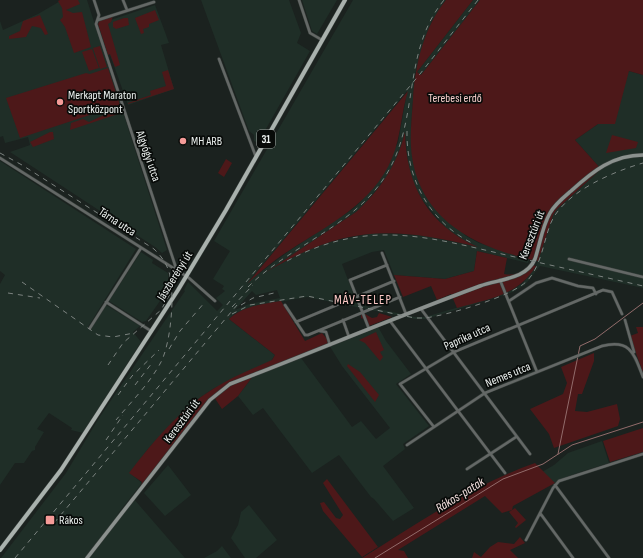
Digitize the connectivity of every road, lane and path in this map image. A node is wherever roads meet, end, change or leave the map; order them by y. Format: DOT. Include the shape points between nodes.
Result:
graph roads {
  1 [pos="94,0"];
  2 [pos="123,0"];
  3 [pos="298,0"];
  4 [pos="345,0"];
  5 [pos="154,2"];
  6 [pos="127,10"];
  7 [pos="98,20"];
  8 [pos="322,40"];
  9 [pos="219,59"];
  10 [pos="643,155"];
  11 [pos="0,156"];
  12 [pos="256,157"];
  13 [pos="141,248"];
  14 [pos="382,253"];
  15 [pos="569,259"];
  16 [pos="387,265"];
  17 [pos="177,271"];
  18 [pos="187,277"];
  19 [pos="643,277"];
  20 [pos="500,279"];
  21 [pos="394,281"];
  22 [pos="596,294"];
  23 [pos="356,295"];
  24 [pos="400,297"];
  25 [pos="215,301"];
  26 [pos="509,301"];
  27 [pos="106,302"];
  28 [pos="285,305"];
  29 [pos="421,308"];
  30 [pos="362,312"];
  31 [pos="406,314"];
  32 [pos="622,314"];
  33 [pos="343,320"];
  34 [pos="625,320"];
  35 [pos="390,321"];
  36 [pos="296,322"];
  37 [pos="518,325"];
  38 [pos="90,328"];
  39 [pos="369,329"];
  40 [pos="152,331"];
  41 [pos="318,331"];
  42 [pos="349,337"];
  43 [pos="330,345"];
  44 [pos="454,352"];
  45 [pos="634,355"];
  46 [pos="426,368"];
  47 [pos="537,372"];
  48 [pos="643,377"];
  49 [pos="485,393"];
  50 [pos="458,410"];
  51 [pos="434,427"];
  52 [pos="516,437"];
  53 [pos="407,445"];
  54 [pos="490,453"];
  55 [pos="530,454"];
  56 [pos="643,454"];
  57 [pos="467,468"];
  58 [pos="505,473"];
  59 [pos="555,485"];
  60 [pos="540,513"];
  61 [pos="526,540"];
  62 [pos="0,550"];
  63 [pos="87,558"];
  64 [pos="572,558"];
  65 [pos="609,558"];
  1 -- 7 [label="street, Algyógyi utca"];
  2 -- 6 [label="street"];
  3 -- 8 [label="street" via="310,33"];
  4 -- 8 [label="main road, Jászberényi út / 31"];
  5 -- 6 [label="street"];
  6 -- 7 [label="street"];
  7 -- 17 [label="street, Algyógyi utca" via="96,24"];
  8 -- 12 [label="main road, Jászberényi út / 31"];
  9 -- 12 [label="street"];
  10 -- 20 [label="main road, Keresztúri út" via="616,159 586,177 550,213 530,268 519,275"];
  11 -- 13 [label="street, Tárna utca"];
  12 -- 18 [label="main road, Jászberényi út / 31"];
  13 -- 17 [label="street, Tárna utca"];
  13 -- 27 [label="street"];
  14 -- 16 [label="street"];
  15 -- 19 [label="street"];
  16 -- 21 [label="street"];
  16 -- 23 [label="street" via="350,280"];
  17 -- 18 [label="street, Tárna utca"];
  18 -- 25 [label="street, Tárna utca"];
  18 -- 40 [label="main road, Jászberényi út / 31"];
  20 -- 26 [label="street"];
  20 -- 29 [label="main road, Keresztúri út"];
  21 -- 23 [label="street"];
  21 -- 24 [label="street"];
  22 -- 26 [label="street" via="593,288 552,278 536,283"];
  22 -- 32 [label="street" via="603,290 612,292"];
  22 -- 37 [label="street, Paprika utca"];
  23 -- 30 [label="street"];
  23 -- 36 [label="street"];
  24 -- 30 [label="street"];
  24 -- 31 [label="street"];
  26 -- 37 [label="street"];
  27 -- 38 [label="street"];
  27 -- 40 [label="street"];
  28 -- 36 [label="street"];
  29 -- 31 [label="main road, Keresztúri út"];
  29 -- 44 [label="street"];
  30 -- 33 [label="street"];
  30 -- 39 [label="street"];
  31 -- 35 [label="main road, Keresztúri út"];
  33 -- 41 [label="street"];
  33 -- 42 [label="street"];
  34 -- 45 [label="street"];
  35 -- 39 [label="main road, Keresztúri út"];
  35 -- 46 [label="street"];
  36 -- 41 [label="street" via="305,335"];
  37 -- 44 [label="street, Paprika utca"];
  37 -- 47 [label="street"];
  39 -- 42 [label="main road, Keresztúri út"];
  40 -- 62 [label="main road, Jászberényi út / 31" via="49,487"];
  41 -- 43 [label="street" via="326,332"];
  42 -- 43 [label="main road, Keresztúri út"];
  43 -- 63 [label="main road, Keresztúri út" via="230,384 219,391"];
  44 -- 46 [label="street, Paprika utca"];
  44 -- 49 [label="street"];
  45 -- 47 [label="street, Nemes utca" via="625,346 613,344"];
  45 -- 48 [label="street"];
  46 -- 50 [label="street"];
  46 -- 51 [label="street, Paprika utca" via="400,384"];
  47 -- 49 [label="street, Nemes utca"];
  49 -- 50 [label="street, Nemes utca"];
  49 -- 52 [label="street"];
  50 -- 51 [label="street, Nemes utca"];
  50 -- 54 [label="street"];
  51 -- 53 [label="street, Nemes utca"];
  52 -- 54 [label="street"];
  52 -- 55 [label="street"];
  54 -- 57 [label="street"];
  54 -- 58 [label="street"];
  56 -- 59 [label="street" via="581,472"];
  59 -- 60 [label="street"];
  59 -- 65 [label="street"];
  60 -- 61 [label="street"];
  60 -- 64 [label="street"];
}
